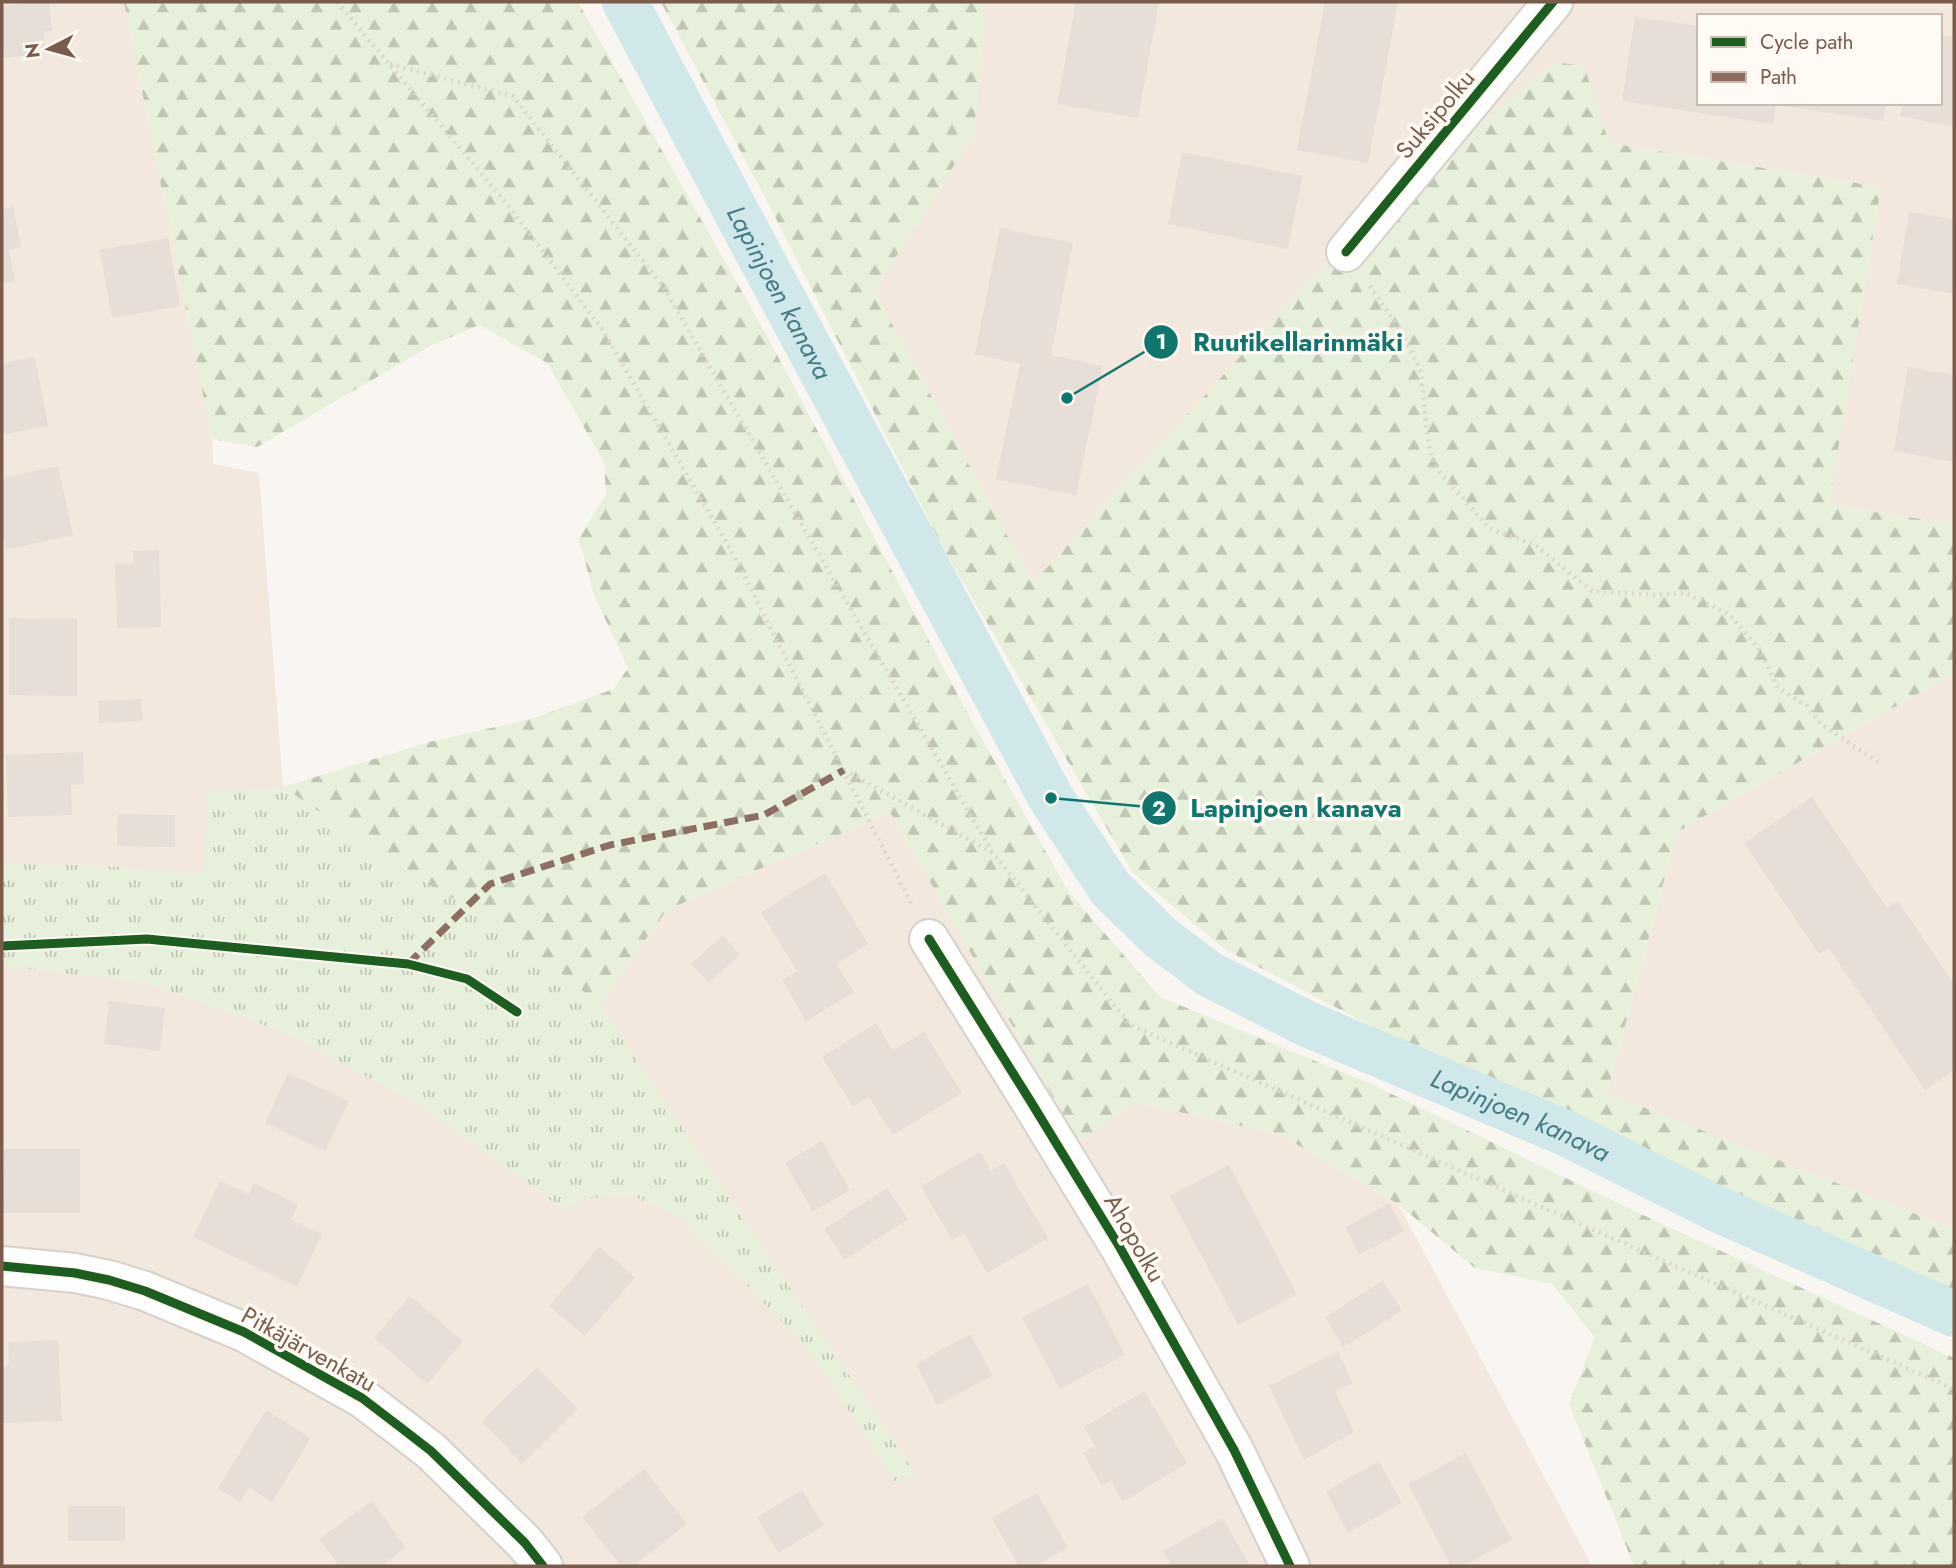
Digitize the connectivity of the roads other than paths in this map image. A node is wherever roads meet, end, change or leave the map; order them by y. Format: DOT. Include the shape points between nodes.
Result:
graph roads {
  1 [pos="1553,2"];
  2 [pos="1346,252"];
  3 [pos="929,939"];
  4 [pos="2,1266"];
  5 [pos="543,1566"];
  6 [pos="1290,1566"];
  1 -- 2 [label="street, Suksipolku"];
  3 -- 6 [label="street, Ahopolku" via="1119,1246 1234,1450"];
  4 -- 5 [label="street, Pitkäjärvenkatu" via="109,1280 244,1332 362,1398 420,1443 525,1543"];
}
